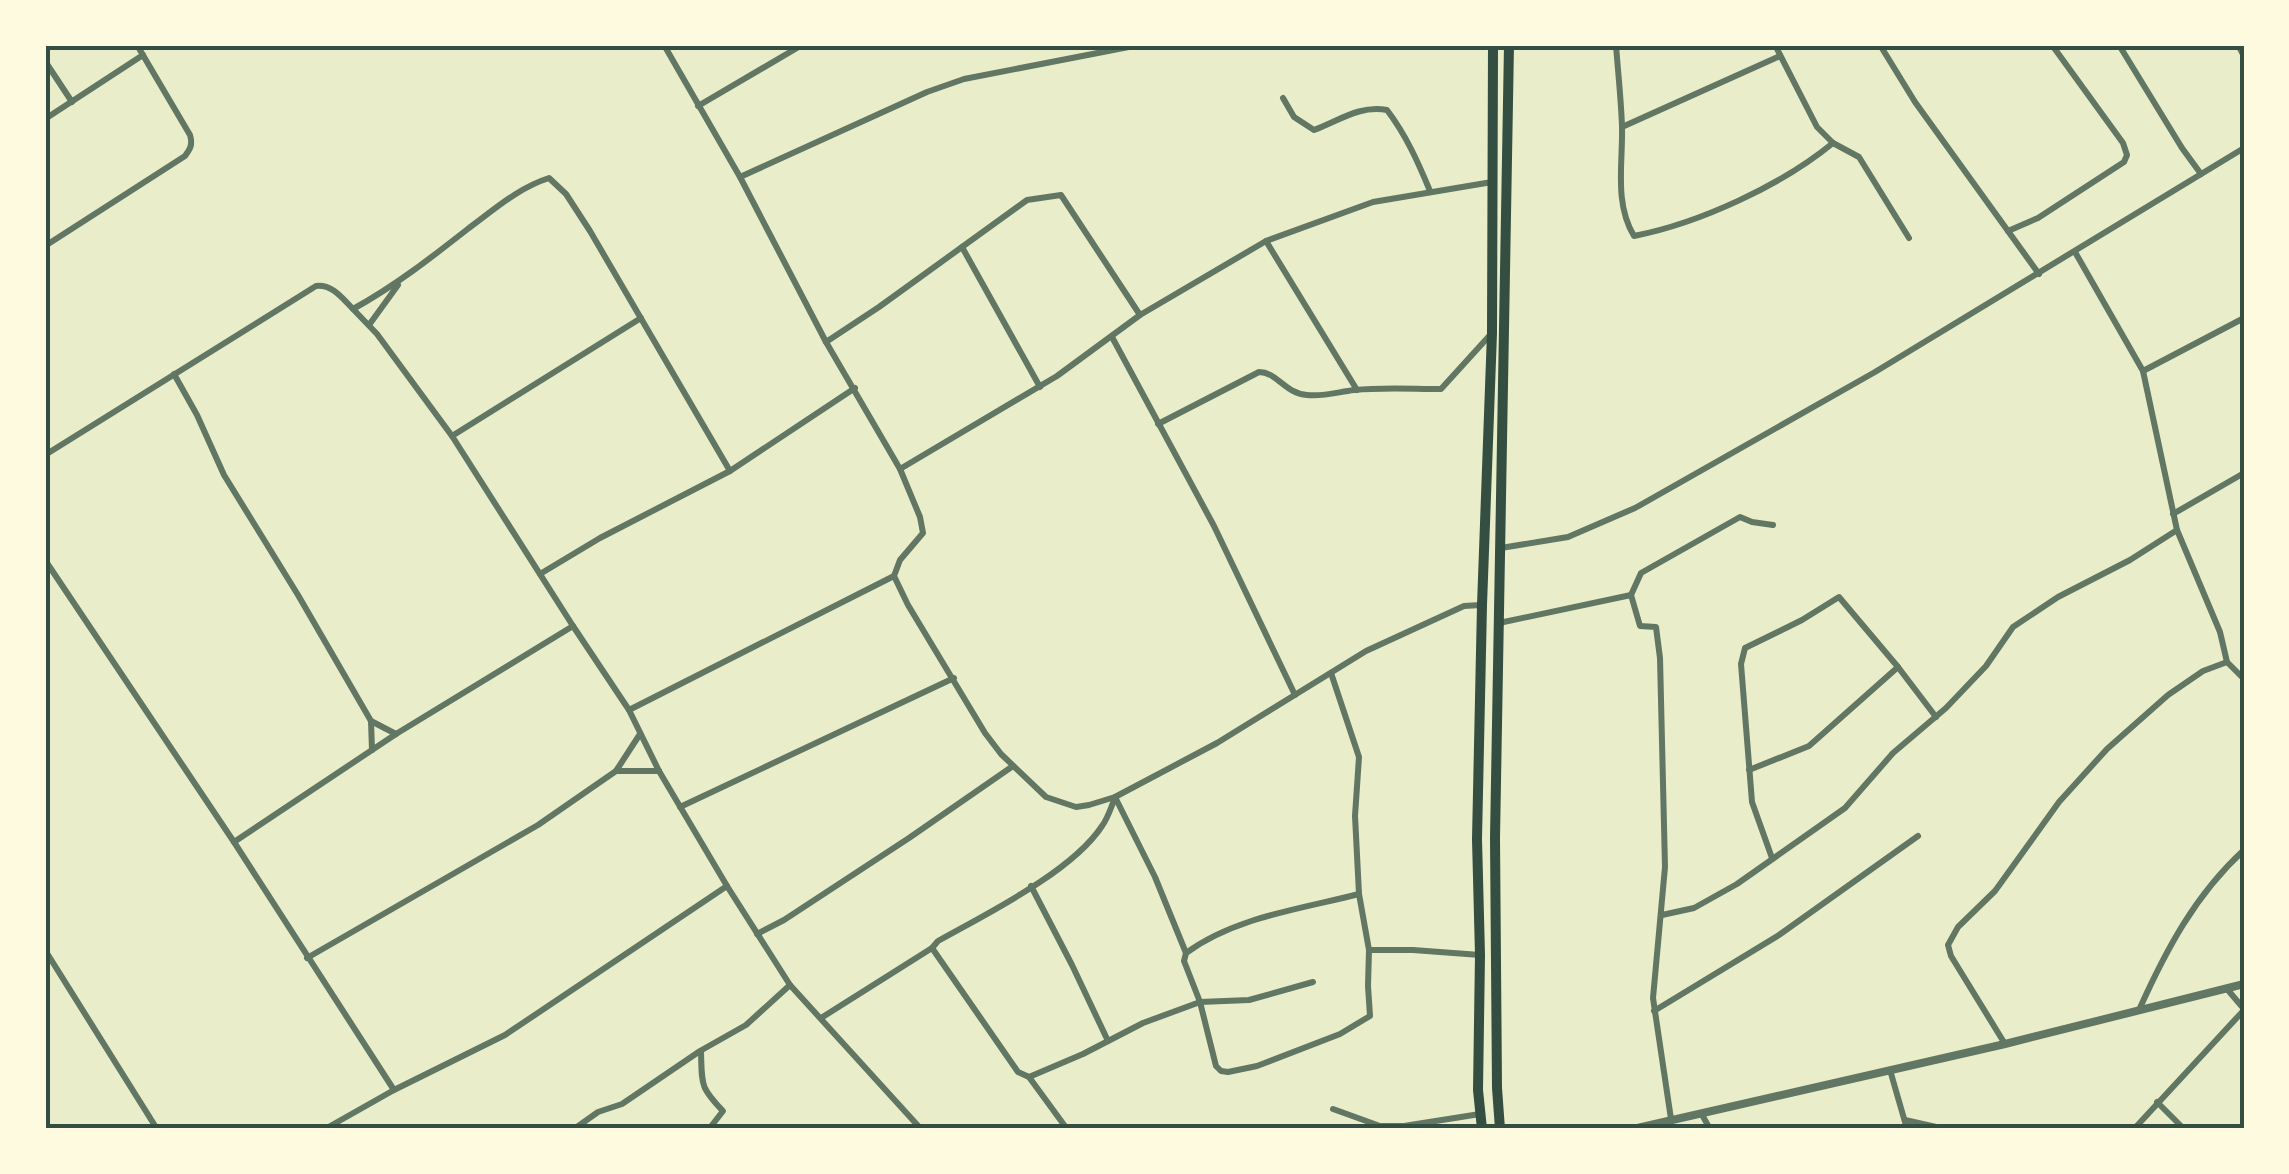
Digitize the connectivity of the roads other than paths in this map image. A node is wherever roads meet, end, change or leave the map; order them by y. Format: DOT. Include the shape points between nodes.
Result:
graph roads {
  1 [pos="137,45"];
  2 [pos="664,45"];
  3 [pos="802,45"];
  4 [pos="1139,45"];
  5 [pos="1493,45"];
  6 [pos="1508,45"];
  7 [pos="1616,45"];
  8 [pos="1775,45"];
  9 [pos="1880,45"];
  10 [pos="2052,45"];
  11 [pos="2119,45"];
  12 [pos="2238,45"];
  13 [pos="1099,48"];
  14 [pos="143,55"];
  15 [pos="1780,56"];
  16 [pos="2244,56"];
  17 [pos="45,61"];
  18 [pos="1283,98"];
  19 [pos="72,102"];
  20 [pos="698,106"];
  21 [pos="45,119"];
  22 [pos="1622,128"];
  23 [pos="1833,143"];
  24 [pos="2244,148"];
  25 [pos="2201,174"];
  26 [pos="740,177"];
  27 [pos="1492,182"];
  28 [pos="1430,191"];
  29 [pos="1499,229"];
  30 [pos="2008,231"];
  31 [pos="1908,238"];
  32 [pos="1266,242"];
  33 [pos="45,246"];
  34 [pos="962,247"];
  35 [pos="2075,252"];
  36 [pos="2039,274"];
  37 [pos="400,281"];
  38 [pos="353,309"];
  39 [pos="1140,315"];
  40 [pos="641,318"];
  41 [pos="2244,318"];
  42 [pos="369,325"];
  43 [pos="1492,333"];
  44 [pos="1112,337"];
  45 [pos="826,342"];
  46 [pos="2143,372"];
  47 [pos="174,374"];
  48 [pos="1040,386"];
  49 [pos="854,388"];
  50 [pos="1357,390"];
  51 [pos="1158,424"];
  52 [pos="452,436"];
  53 [pos="45,455"];
  54 [pos="900,470"];
  55 [pos="730,471"];
  56 [pos="2244,473"];
  57 [pos="2172,514"];
  58 [pos="1773,525"];
  59 [pos="2177,530"];
  60 [pos="1500,548"];
  61 [pos="45,560"];
  62 [pos="540,574"];
  63 [pos="894,576"];
  64 [pos="1630,595"];
  65 [pos="1482,605"];
  66 [pos="1499,623"];
  67 [pos="573,626"];
  68 [pos="2227,662"];
  69 [pos="1898,668"];
  70 [pos="1332,674"];
  71 [pos="2242,674"];
  72 [pos="954,678"];
  73 [pos="1295,695"];
  74 [pos="1480,703"];
  75 [pos="1498,703"];
  76 [pos="629,710"];
  77 [pos="1936,717"];
  78 [pos="371,721"];
  79 [pos="396,734"];
  80 [pos="640,734"];
  81 [pos="372,750"];
  82 [pos="1013,766"];
  83 [pos="1749,770"];
  84 [pos="616,771"];
  85 [pos="659,771"];
  86 [pos="1115,796"];
  87 [pos="680,807"];
  88 [pos="1918,836"];
  89 [pos="1496,838"];
  90 [pos="1477,839"];
  91 [pos="234,842"];
  92 [pos="2244,850"];
  93 [pos="1772,858"];
  94 [pos="727,886"];
  95 [pos="1031,886"];
  96 [pos="1358,894"];
  97 [pos="1662,915"];
  98 [pos="757,934"];
  99 [pos="932,948"];
  100 [pos="45,950"];
  101 [pos="1369,950"];
  102 [pos="1186,952"];
  103 [pos="1480,955"];
  104 [pos="307,958"];
  105 [pos="1313,982"];
  106 [pos="2244,984"];
  107 [pos="790,985"];
  108 [pos="2227,989"];
  109 [pos="1200,1002"];
  110 [pos="2244,1009"];
  111 [pos="1654,1011"];
  112 [pos="2138,1012"];
  113 [pos="822,1018"];
  114 [pos="1108,1041"];
  115 [pos="2005,1044"];
  116 [pos="700,1051"];
  117 [pos="1890,1070"];
  118 [pos="1029,1076"];
  119 [pos="394,1090"];
  120 [pos="2157,1102"];
  121 [pos="1333,1109"];
  122 [pos="1700,1112"];
  123 [pos="1480,1114"];
  124 [pos="1671,1119"];
  125 [pos="1904,1120"];
  126 [pos="157,1129"];
  127 [pos="325,1129"];
  128 [pos="574,1129"];
  129 [pos="710,1129"];
  130 [pos="921,1129"];
  131 [pos="1067,1129"];
  132 [pos="1482,1129"];
  133 [pos="1500,1129"];
  134 [pos="1633,1129"];
  135 [pos="1710,1129"];
  136 [pos="1907,1129"];
  137 [pos="1945,1129"];
  138 [pos="2134,1129"];
  139 [pos="2184,1129"];
  1 -- 14 [label="street"];
  2 -- 20 [label="street"];
  3 -- 20 [label="street"];
  4 -- 13 [label="street"];
  5 -- 27 [label="highway"];
  6 -- 29 [label="highway"];
  7 -- 22 [label="street"];
  8 -- 15 [label="street"];
  9 -- 30 [label="street"];
  10 -- 30 [label="street" via="2127,155 2038,218"];
  11 -- 25 [label="street"];
  12 -- 16 [label="street"];
  13 -- 26 [label="street" via="964,78"];
  14 -- 19 [label="street"];
  14 -- 33 [label="street" via="190,135 190,148"];
  15 -- 22 [label="street"];
  15 -- 23 [label="street" via="1817,127"];
  17 -- 19 [label="street"];
  18 -- 28 [label="street" via="1294,117 1314,130 1358,110 1387,110"];
  19 -- 21 [label="street"];
  20 -- 26 [label="street"];
  22 -- 23 [label="street" via="1621,198 1634,236 1736,201"];
  23 -- 31 [label="street" via="1859,157"];
  24 -- 25 [label="street"];
  25 -- 35 [label="street"];
  26 -- 45 [label="street"];
  27 -- 28 [label="street"];
  27 -- 29 [label="highway"];
  28 -- 32 [label="street" via="1373,202"];
  29 -- 43 [label="highway"];
  29 -- 60 [label="highway"];
  30 -- 36 [label="street"];
  32 -- 39 [label="street"];
  32 -- 50 [label="street"];
  34 -- 39 [label="street" via="1027,200 1062,195"];
  34 -- 45 [label="street"];
  34 -- 48 [label="street"];
  35 -- 36 [label="street"];
  35 -- 46 [label="street"];
  36 -- 60 [label="street" via="1634,508 1568,537"];
  37 -- 38 [label="street"];
  37 -- 40 [label="street" via="530,184 548,178 566,194"];
  37 -- 42 [label="street"];
  38 -- 42 [label="street"];
  38 -- 47 [label="street" via="332,288 316,286"];
  39 -- 44 [label="street"];
  40 -- 52 [label="street"];
  40 -- 55 [label="street"];
  41 -- 46 [label="street"];
  42 -- 52 [label="street"];
  43 -- 50 [label="street" via="1441,388"];
  43 -- 65 [label="highway"];
  44 -- 48 [label="street"];
  44 -- 51 [label="street"];
  45 -- 49 [label="street"];
  46 -- 57 [label="street"];
  47 -- 53 [label="street"];
  47 -- 78 [label="street" via="224,475"];
  48 -- 54 [label="street"];
  49 -- 54 [label="street"];
  49 -- 55 [label="street"];
  50 -- 51 [label="street" via="1304,395 1259,372"];
  51 -- 73 [label="street"];
  52 -- 62 [label="street"];
  54 -- 63 [label="street" via="923,533"];
  55 -- 62 [label="street"];
  56 -- 57 [label="street"];
  57 -- 59 [label="street"];
  58 -- 64 [label="street" via="1740,517 1641,573"];
  59 -- 68 [label="street"];
  59 -- 77 [label="street" via="2013,627"];
  60 -- 66 [label="highway"];
  61 -- 91 [label="street"];
  62 -- 67 [label="street"];
  63 -- 72 [label="street"];
  63 -- 76 [label="street"];
  64 -- 66 [label="street"];
  64 -- 97 [label="street" via="1640,626 1656,627 1660,658"];
  65 -- 70 [label="street" via="1464,606 1382,643"];
  65 -- 74 [label="highway"];
  66 -- 75 [label="highway"];
  67 -- 76 [label="street"];
  67 -- 79 [label="street"];
  68 -- 71 [label="street"];
  68 -- 115 [label="street" via="2168,694 2107,749 1948,945"];
  69 -- 77 [label="street"];
  69 -- 83 [label="street" via="1808,746"];
  69 -- 83 [label="street" via="1840,597 1745,648"];
  70 -- 73 [label="street"];
  70 -- 96 [label="street" via="1359,757"];
  72 -- 82 [label="street"];
  72 -- 87 [label="street"];
  73 -- 86 [label="street"];
  74 -- 75 [label="highway"];
  74 -- 90 [label="highway"];
  75 -- 89 [label="highway"];
  76 -- 80 [label="street"];
  77 -- 93 [label="street" via="1846,808"];
  78 -- 79 [label="street"];
  78 -- 81 [label="street"];
  79 -- 81 [label="street"];
  80 -- 84 [label="street"];
  80 -- 85 [label="street"];
  81 -- 91 [label="street"];
  82 -- 86 [label="street" via="1046,797 1076,806"];
  82 -- 98 [label="street"];
  83 -- 93 [label="street" via="1752,802"];
  84 -- 85 [label="street"];
  84 -- 104 [label="street" via="538,825"];
  85 -- 87 [label="street"];
  86 -- 95 [label="street" via="1103,826 1074,857"];
  86 -- 102 [label="street"];
  87 -- 94 [label="street"];
  88 -- 111 [label="street" via="1779,935"];
  89 -- 90 [label="highway"];
  89 -- 133 [label="highway"];
  90 -- 103 [label="highway"];
  91 -- 104 [label="street"];
  92 -- 112 [label="street" via="2177,932"];
  93 -- 97 [label="street" via="1694,908"];
  94 -- 98 [label="street"];
  94 -- 119 [label="street" via="504,1035"];
  95 -- 99 [label="street"];
  95 -- 114 [label="street"];
  96 -- 101 [label="street"];
  96 -- 102 [label="street" via="1264,918"];
  97 -- 111 [label="street"];
  98 -- 107 [label="street"];
  99 -- 113 [label="street"];
  99 -- 118 [label="street" via="1018,1072"];
  100 -- 126 [label="street"];
  101 -- 103 [label="street"];
  101 -- 109 [label="street" via="1370,1016 1256,1066 1228,1072 1216,1066"];
  102 -- 109 [label="street"];
  103 -- 123 [label="highway"];
  104 -- 119 [label="street"];
  105 -- 109 [label="street" via="1249,1000"];
  106 -- 108 [label="street"];
  107 -- 113 [label="street"];
  107 -- 116 [label="street" via="746,1025"];
  108 -- 110 [label="street"];
  108 -- 112 [label="street"];
  109 -- 114 [label="street"];
  110 -- 120 [label="street"];
  111 -- 124 [label="street"];
  112 -- 115 [label="street"];
  113 -- 130 [label="street"];
  114 -- 118 [label="street"];
  115 -- 117 [label="street"];
  116 -- 128 [label="street"];
  116 -- 129 [label="street" via="705,1093 723,1111"];
  117 -- 122 [label="street"];
  117 -- 125 [label="street"];
  118 -- 131 [label="street"];
  119 -- 127 [label="street"];
  120 -- 138 [label="street"];
  120 -- 139 [label="street"];
  121 -- 123 [label="street" via="1380,1126"];
  122 -- 124 [label="street"];
  122 -- 135 [label="street"];
  123 -- 132 [label="highway"];
  124 -- 134 [label="street"];
  125 -- 136 [label="street"];
  125 -- 137 [label="street"];
}
